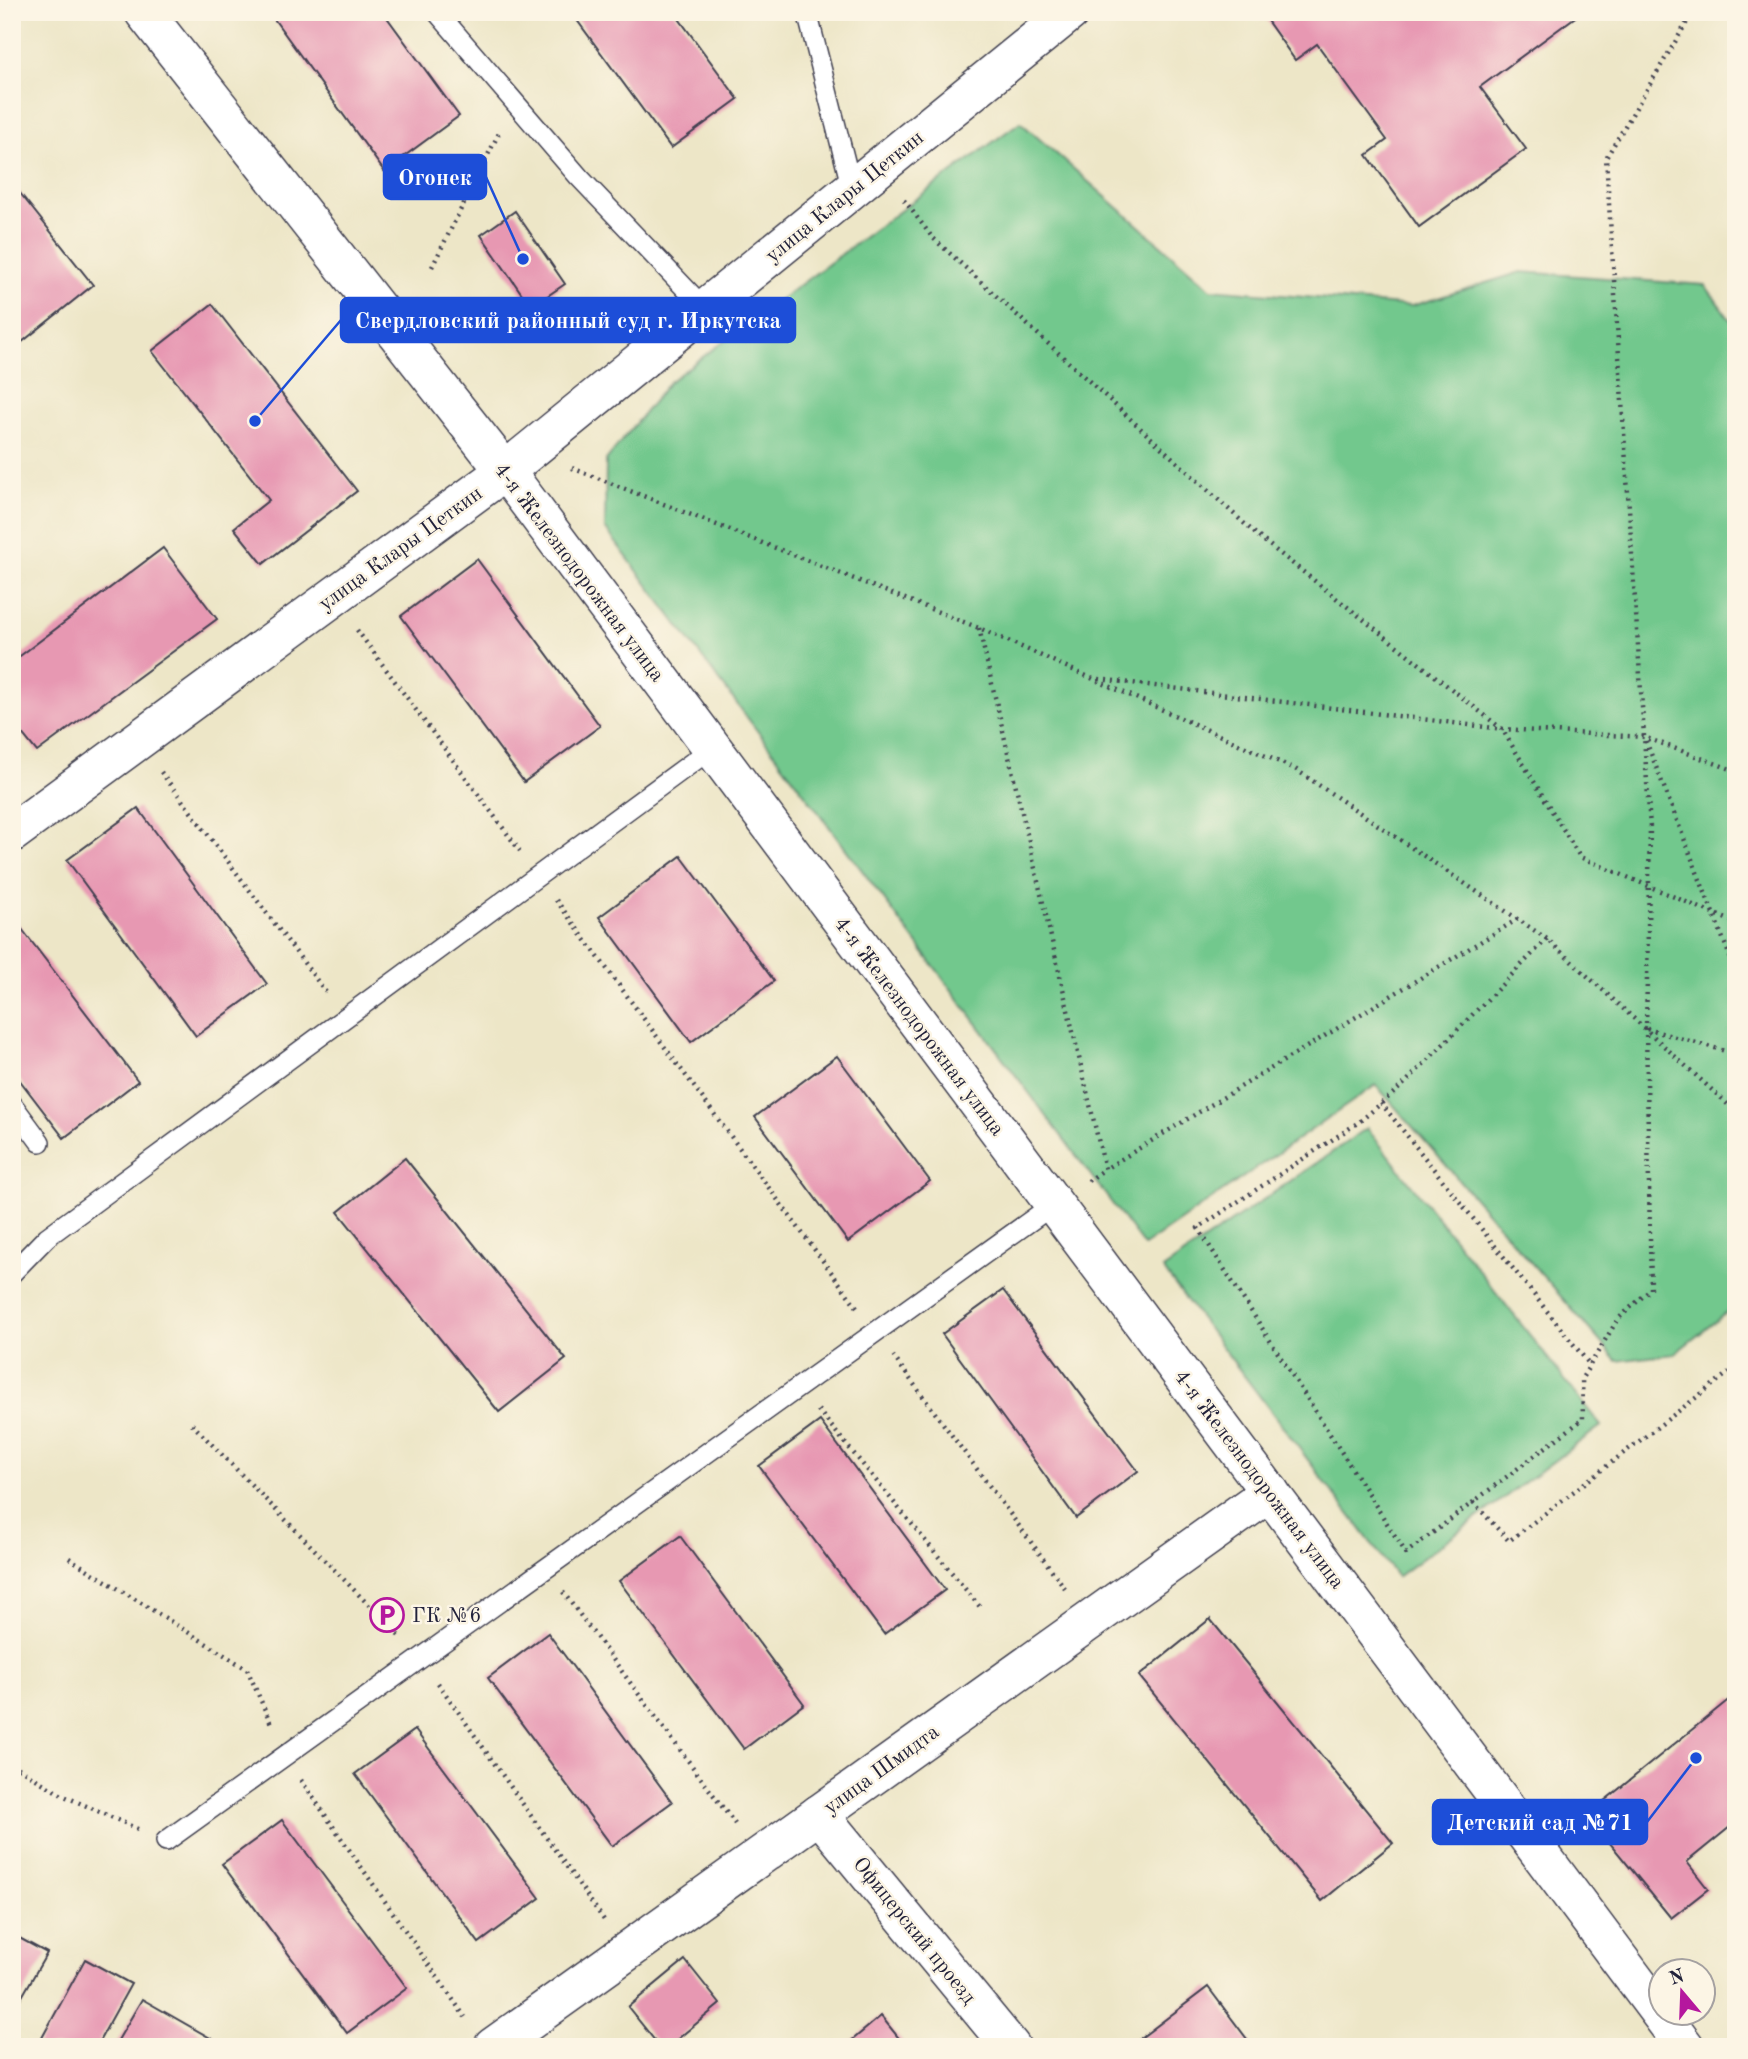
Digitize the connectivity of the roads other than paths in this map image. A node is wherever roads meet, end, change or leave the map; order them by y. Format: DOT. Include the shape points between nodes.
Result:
graph roads {
  1 [pos="145,12"];
  2 [pos="437,12"];
  3 [pos="807,12"];
  4 [pos="1070,12"];
  5 [pos="852,189"];
  6 [pos="705,309"];
  7 [pos="505,471"];
  8 [pos="712,748"];
  9 [pos="12,833"];
  10 [pos="12,1104"];
  11 [pos="40,1142"];
  12 [pos="1054,1204"];
  13 [pos="12,1273"];
  14 [pos="1269,1492"];
  15 [pos="819,1814"];
  16 [pos="166,1842"];
  17 [pos="482,2037"];
  18 [pos="1011,2047"];
  19 [pos="1685,2047"];
  1 -- 7 [label="street, 4-я Железнодорожная улица"];
  2 -- 6 [label="lane" via="579,177"];
  3 -- 5 [label="lane"];
  4 -- 5 [label="street, улица Клары Цеткин"];
  5 -- 6 [label="street, улица Клары Цеткин"];
  6 -- 7 [label="street, улица Клары Цеткин"];
  7 -- 8 [label="street, 4-я Железнодорожная улица"];
  7 -- 9 [label="street, улица Клары Цеткин"];
  8 -- 12 [label="street, 4-я Железнодорожная улица"];
  8 -- 13 [label="lane" via="47,1237"];
  10 -- 11 [label="lane"];
  12 -- 14 [label="street, 4-я Железнодорожная улица"];
  12 -- 16 [label="lane"];
  14 -- 15 [label="street, улица Шмидта"];
  14 -- 19 [label="street, 4-я Железнодорожная улица"];
  15 -- 17 [label="street, улица Шмидта"];
  15 -- 18 [label="street, Офицерский проезд"];
}
